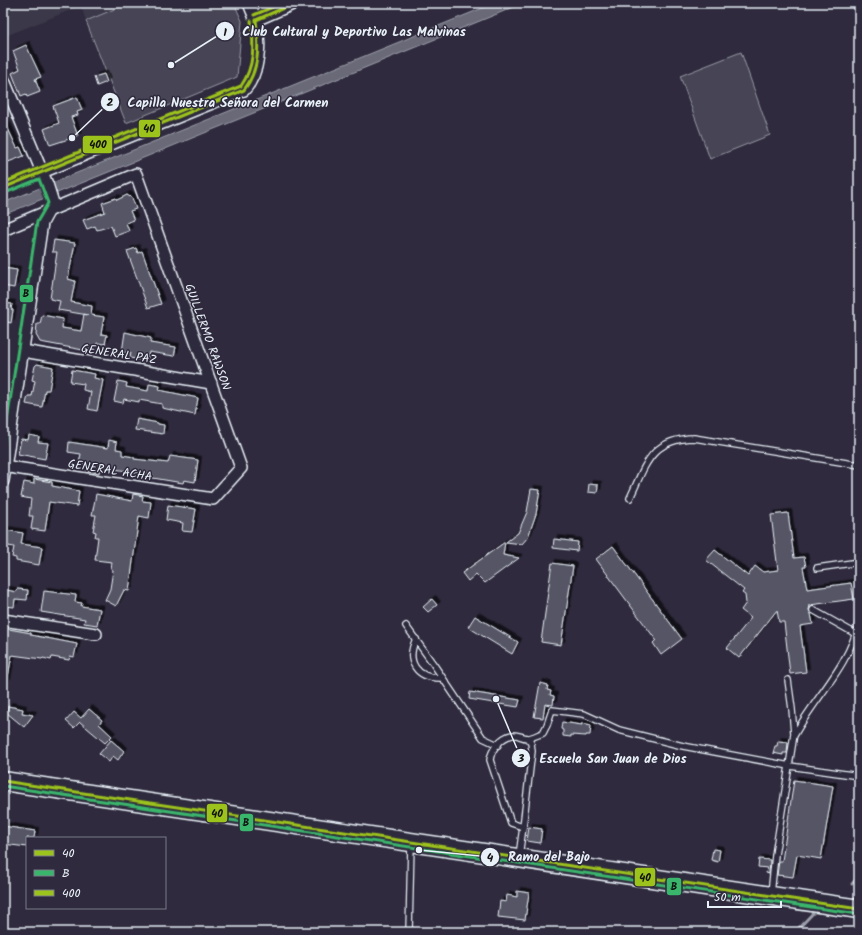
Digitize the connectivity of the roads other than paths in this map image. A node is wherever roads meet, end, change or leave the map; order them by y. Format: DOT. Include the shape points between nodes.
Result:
graph roads {
  1 [pos="249,3"];
  2 [pos="295,3"];
  3 [pos="256,20"];
  4 [pos="3,78"];
  5 [pos="42,172"];
  6 [pos="3,188"];
  7 [pos="49,211"];
  8 [pos="3,230"];
  9 [pos="23,351"];
  10 [pos="211,383"];
  11 [pos="859,465"];
  12 [pos="4,466"];
  13 [pos="3,481"];
  14 [pos="630,498"];
  15 [pos="213,500"];
  16 [pos="859,562"];
  17 [pos="817,568"];
  18 [pos="813,610"];
  19 [pos="3,620"];
  20 [pos="859,621"];
  21 [pos="406,626"];
  22 [pos="96,634"];
  23 [pos="856,634"];
  24 [pos="416,639"];
  25 [pos="442,678"];
  26 [pos="788,680"];
  27 [pos="794,734"];
  28 [pos="527,738"];
  29 [pos="498,745"];
  30 [pos="790,766"];
  31 [pos="859,776"];
  32 [pos="3,781"];
  33 [pos="523,827"];
  34 [pos="412,842"];
  35 [pos="518,858"];
  36 [pos="770,896"];
  37 [pos="859,909"];
  38 [pos="409,932"];
  1 -- 3 [label="street"];
  2 -- 3 [label="street"];
  3 -- 5 [label="street" via="258,42 255,69 244,90"];
  4 -- 5 [label="street"];
  5 -- 6 [label="street"];
  5 -- 7 [label="street" via="53,203"];
  7 -- 8 [label="street"];
  7 -- 9 [label="street" via="42,223"];
  7 -- 10 [label="street, GUILLERMO RAWSON" via="136,174"];
  9 -- 10 [label="street, GENERAL PAZ"];
  9 -- 12 [label="street"];
  10 -- 15 [label="street, GUILLERMO RAWSON" via="242,468"];
  11 -- 14 [label="lane" via="694,438 680,438 667,442 649,458"];
  12 -- 13 [label="street"];
  12 -- 15 [label="street, GENERAL ACHA"];
  16 -- 17 [label="lane"];
  18 -- 23 [label="lane"];
  19 -- 22 [label="street"];
  20 -- 23 [label="lane"];
  21 -- 24 [label="lane"];
  23 -- 27 [label="lane" via="829,684"];
  24 -- 25 [label="lane"];
  24 -- 25 [label="lane" via="412,648 416,668 423,675"];
  25 -- 29 [label="lane" via="483,738"];
  26 -- 27 [label="lane"];
  27 -- 30 [label="lane"];
  28 -- 29 [label="lane" via="512,735 503,738"];
  28 -- 30 [label="lane" via="543,733 548,726 552,710 584,714 619,730 683,746"];
  28 -- 33 [label="lane" via="532,751"];
  29 -- 33 [label="lane" via="491,753 490,760 511,823"];
  30 -- 31 [label="lane"];
  30 -- 36 [label="lane"];
  32 -- 34 [label="main road"];
  33 -- 35 [label="lane"];
  34 -- 35 [label="main road"];
  34 -- 38 [label="lane"];
  35 -- 36 [label="main road"];
  36 -- 37 [label="main road"];
}
